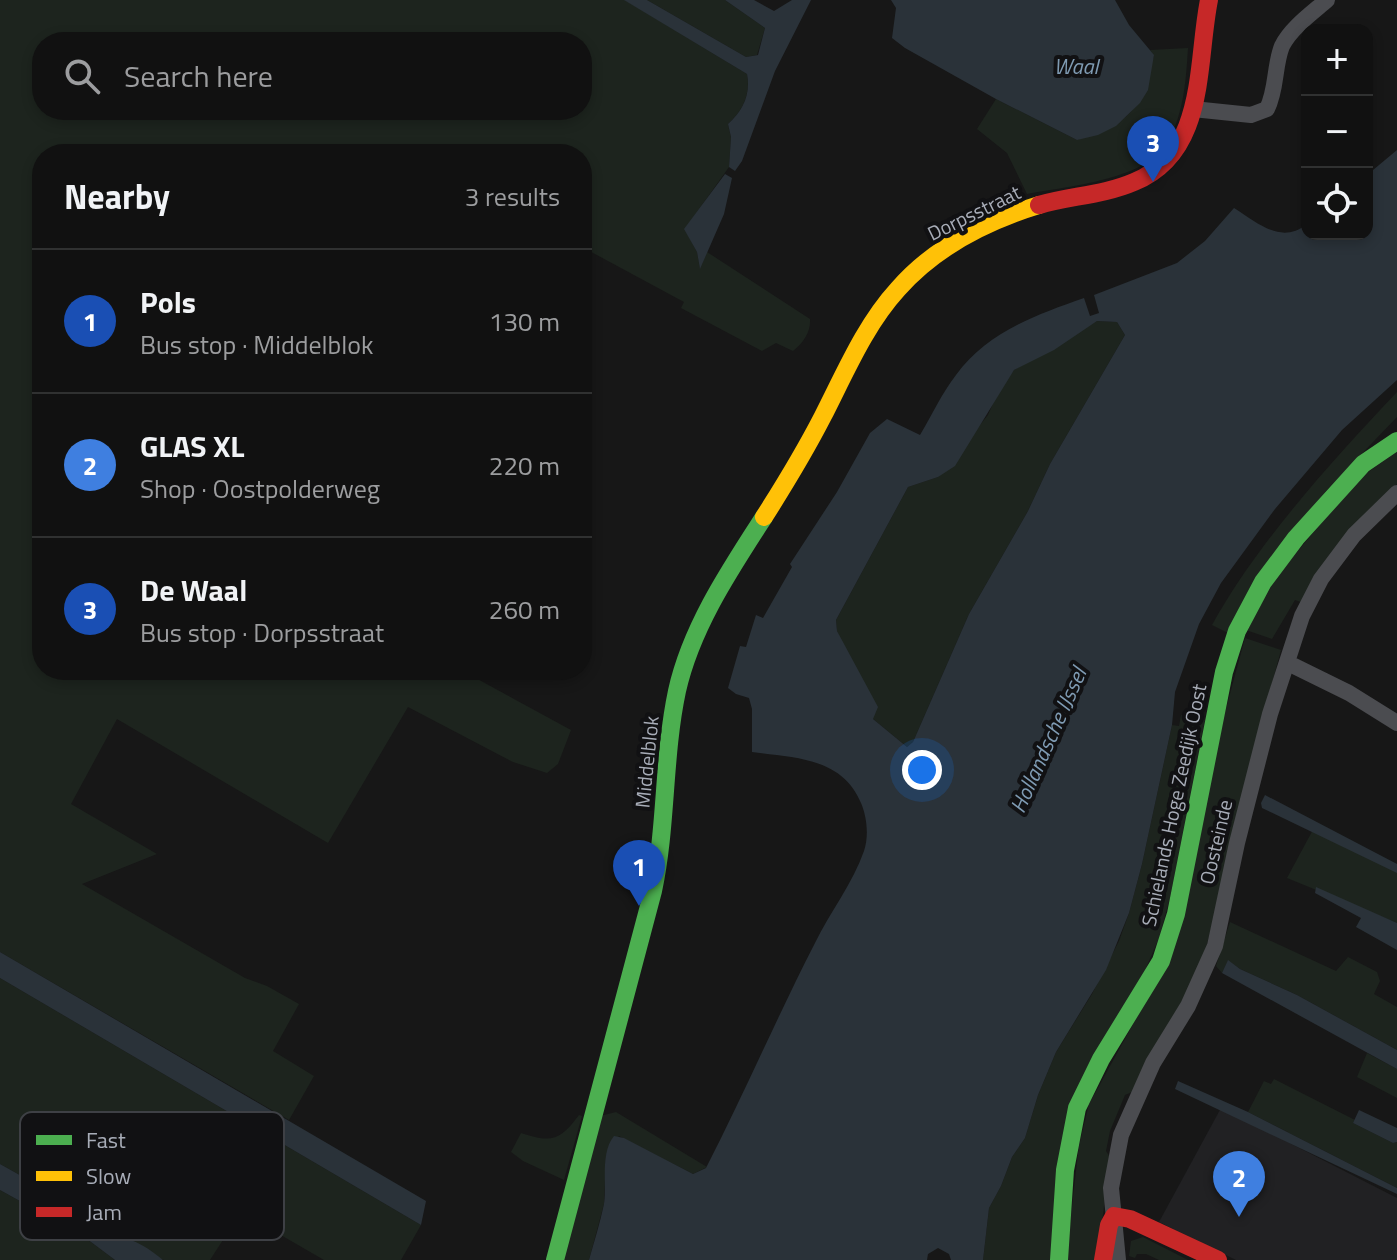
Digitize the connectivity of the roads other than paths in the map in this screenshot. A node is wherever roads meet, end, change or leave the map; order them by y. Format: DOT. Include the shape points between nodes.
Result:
graph roads {
  1 [pos="1209,0"];
  2 [pos="1327,0"];
  3 [pos="1193,109"];
  4 [pos="834,392"];
  5 [pos="1396,437"];
  6 [pos="1397,493"];
  7 [pos="1288,663"];
  8 [pos="1397,723"];
  9 [pos="1114,1216"];
  10 [pos="555,1260"];
  11 [pos="1059,1260"];
  12 [pos="1103,1260"];
  13 [pos="1118,1260"];
  14 [pos="1218,1260"];
  1 -- 3 [label="street, Dorpsstraat"];
  2 -- 3 [label="street" via="1282,46 1267,109 1251,115"];
  3 -- 4 [label="street, Dorpsstraat" via="1167,164 1147,178 1028,208 963,238 913,272 874,322"];
  4 -- 10 [label="street, Middelblok" via="804,452 718,588 679,682 653,890"];
  5 -- 11 [label="street, Schielands Hoge Zeedijk Oost" via="1363,464 1296,538 1263,582 1237,631 1224,672 1176,914 1161,961 1077,1108 1065,1170"];
  6 -- 7 [label="street, Oosteinde" via="1354,535 1321,579 1302,616"];
  7 -- 8 [label="street"];
  7 -- 9 [label="street, Oosteinde" via="1270,714 1215,946 1121,1135 1111,1188"];
  9 -- 12 [label="street, Oosteinde"];
  9 -- 13 [label="street, Oosteinde"];
  9 -- 14 [label="street" via="1142,1223"];
}
